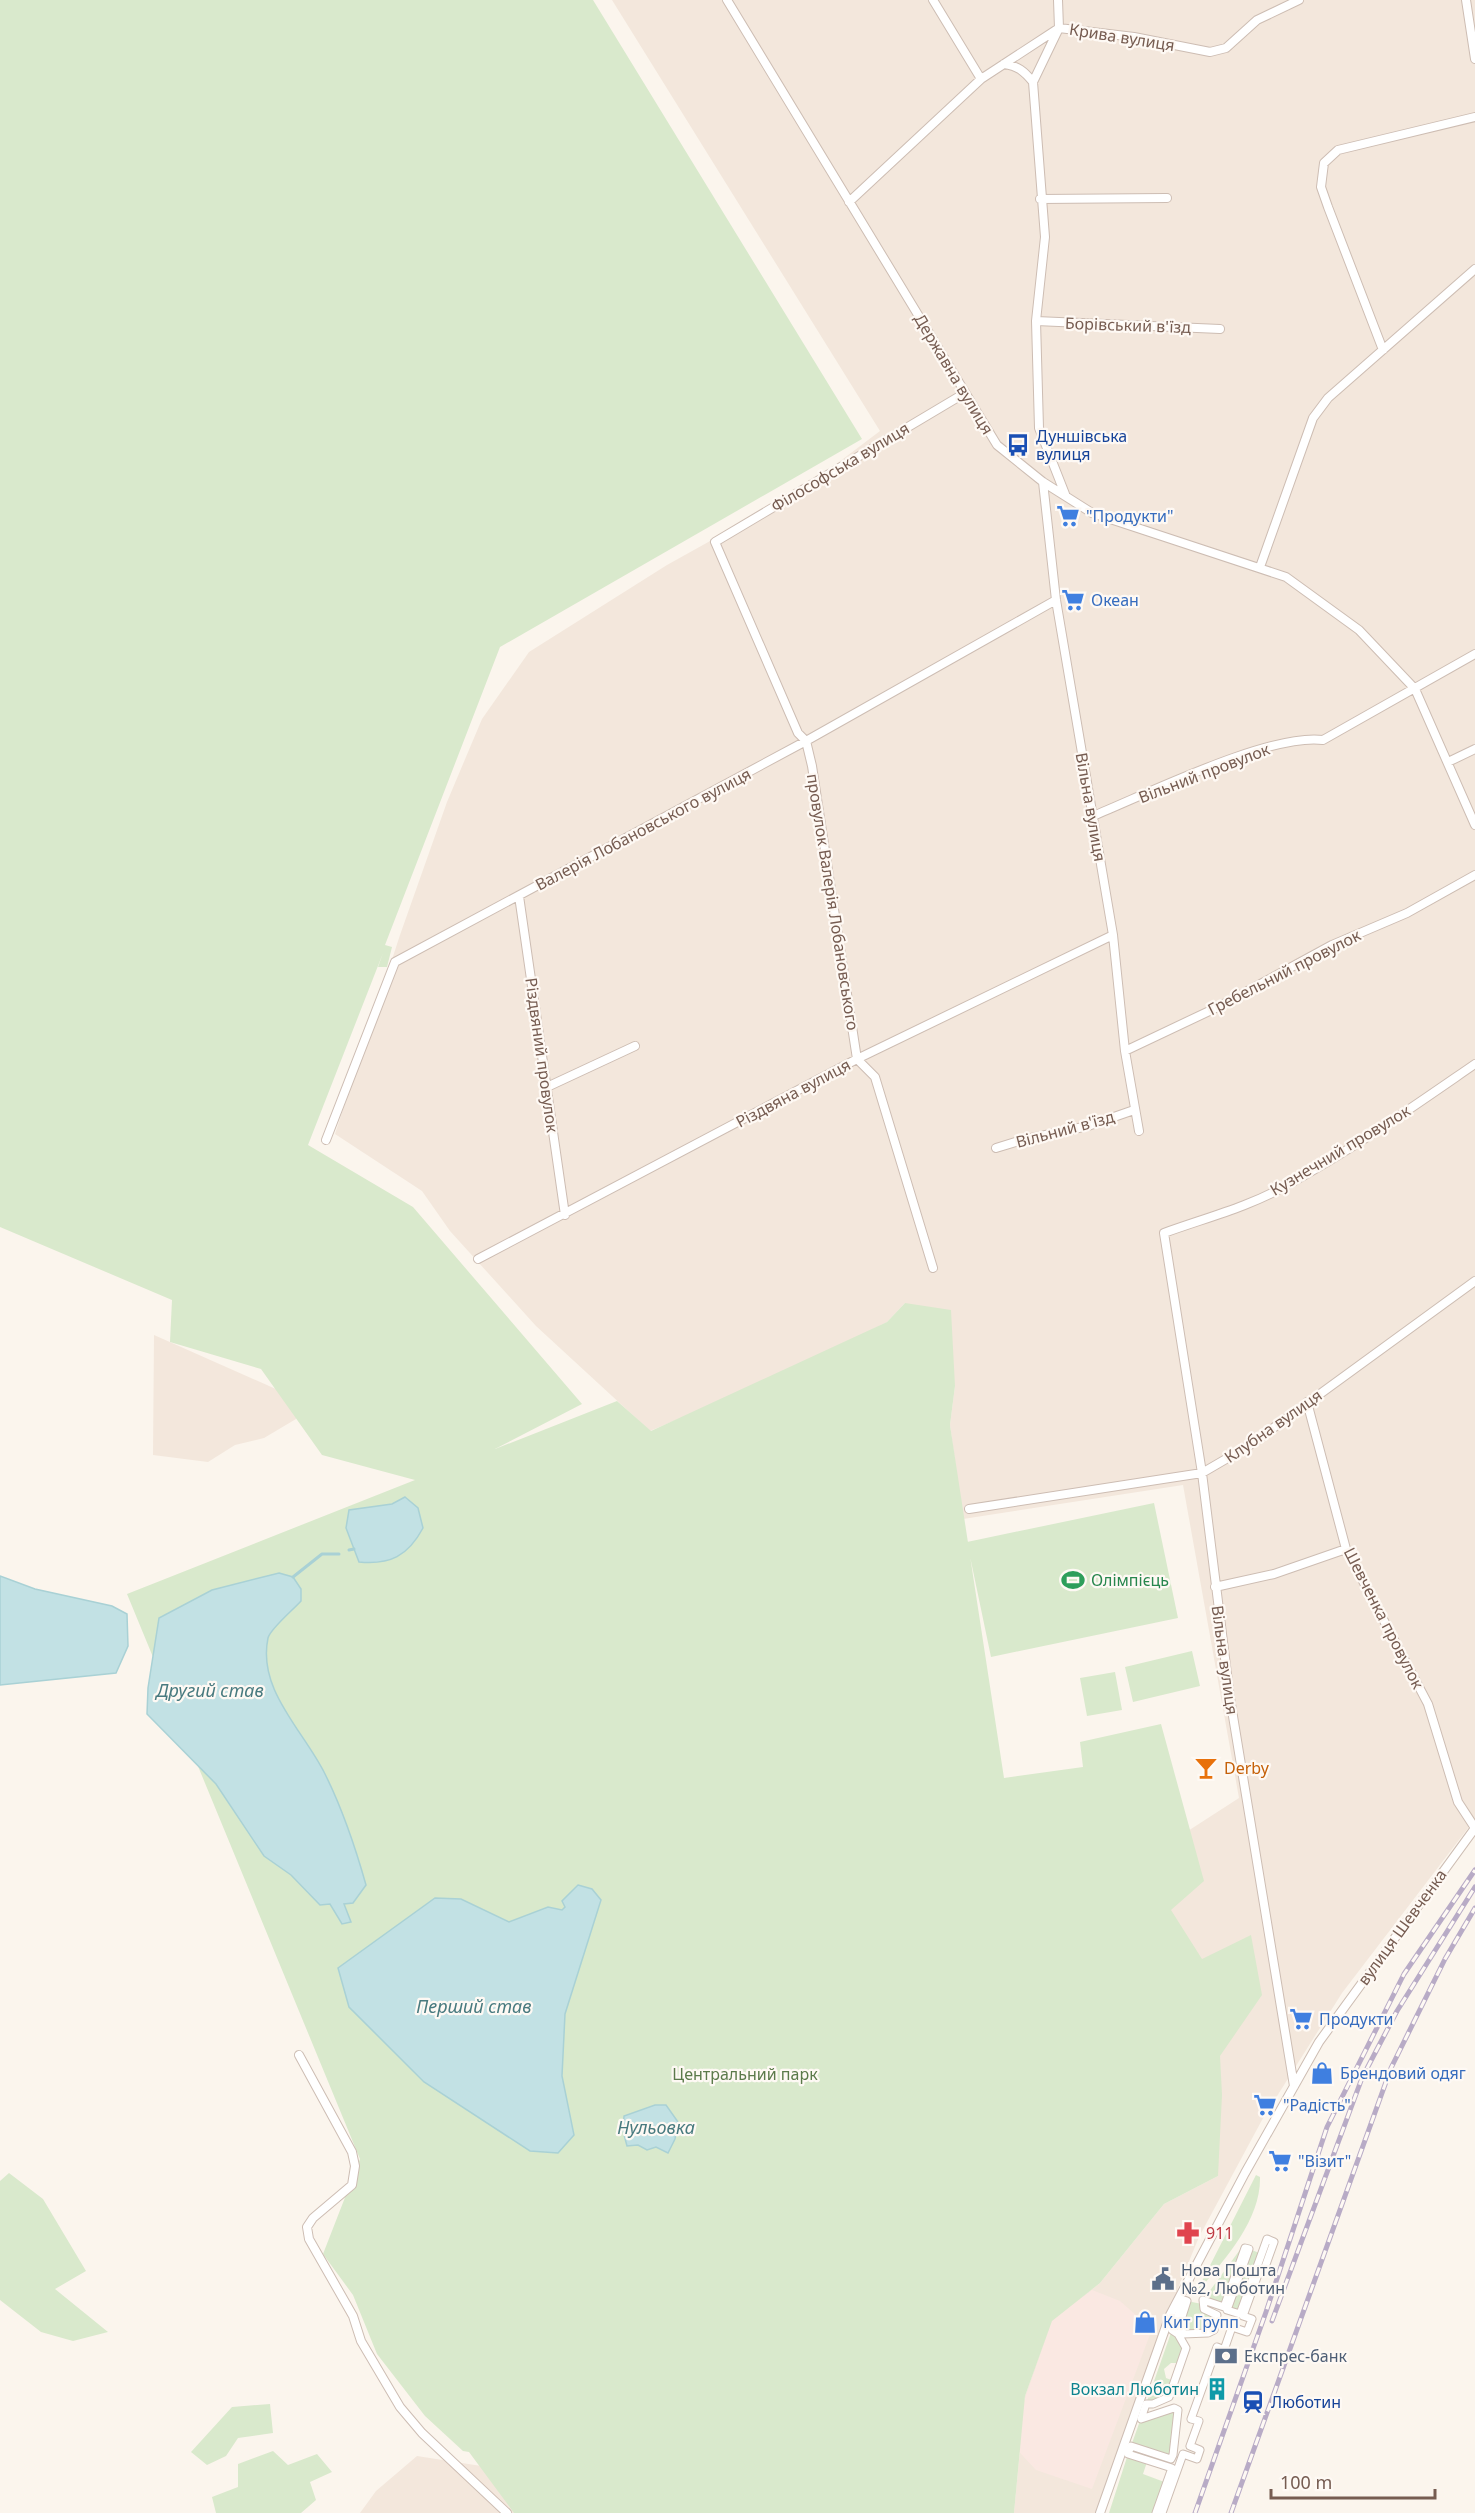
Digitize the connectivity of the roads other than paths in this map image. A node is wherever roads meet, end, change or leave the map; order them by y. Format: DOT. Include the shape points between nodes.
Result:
graph roads {
  1 [pos="727,0"];
  2 [pos="933,0"];
  3 [pos="1058,0"];
  4 [pos="1299,0"];
  5 [pos="1466,0"];
  6 [pos="1059,28"];
  7 [pos="1475,59"];
  8 [pos="1004,64"];
  9 [pos="981,79"];
  10 [pos="1033,82"];
  11 [pos="1475,117"];
  12 [pos="1167,198"];
  13 [pos="1040,199"];
  14 [pos="849,202"];
  15 [pos="1475,269"];
  16 [pos="1036,321"];
  17 [pos="1220,329"];
  18 [pos="1383,350"];
  19 [pos="965,393"];
  20 [pos="1042,482"];
  21 [pos="1065,494"];
  22 [pos="715,542"];
  23 [pos="1260,567"];
  24 [pos="1056,600"];
  25 [pos="1475,654"];
  26 [pos="1414,689"];
  27 [pos="806,741"];
  28 [pos="1475,749"];
  29 [pos="1448,762"];
  30 [pos="1093,816"];
  31 [pos="1475,825"];
  32 [pos="1475,875"];
  33 [pos="519,896"];
  34 [pos="1113,935"];
  35 [pos="635,1046"];
  36 [pos="1125,1051"];
  37 [pos="857,1059"];
  38 [pos="1475,1064"];
  39 [pos="547,1087"];
  40 [pos="1134,1110"];
  41 [pos="1139,1131"];
  42 [pos="326,1140"];
  43 [pos="996,1148"];
  44 [pos="565,1215"];
  45 [pos="1164,1233"];
  46 [pos="478,1259"];
  47 [pos="933,1268"];
  48 [pos="1475,1281"];
  49 [pos="1307,1402"];
  50 [pos="1202,1473"];
  51 [pos="969,1509"];
  52 [pos="1346,1549"];
  53 [pos="1215,1587"];
  54 [pos="1475,1828"];
  55 [pos="299,2055"];
  56 [pos="1294,2086"];
  57 [pos="507,2513"];
  58 [pos="1100,2513"];
  59 [pos="1156,2513"];
  60 [pos="1162,2513"];
  1 -- 14 [label="street, Державна вулиця"];
  2 -- 9 [label="street"];
  3 -- 6 [label="street"];
  4 -- 6 [label="street, Крива вулиця" via="1257,20 1226,48 1210,52"];
  5 -- 7 [label="street"];
  6 -- 8 [label="street, Крива вулиця"];
  6 -- 10 [label="street"];
  8 -- 9 [label="street, Крива вулиця"];
  8 -- 10 [label="street" via="1024,71"];
  9 -- 14 [label="street, Крива вулиця"];
  10 -- 13 [label="street"];
  11 -- 18 [label="street" via="1338,150 1324,163 1322,187 1328,207"];
  12 -- 13 [label="street"];
  13 -- 16 [label="street" via="1045,237"];
  14 -- 19 [label="street, Державна вулиця"];
  15 -- 18 [label="street"];
  16 -- 17 [label="street, Борівський в'їзд"];
  16 -- 21 [label="street" via="1039,428"];
  18 -- 23 [label="street" via="1328,398 1313,418"];
  19 -- 20 [label="street, Державна вулиця" via="997,445"];
  19 -- 22 [label="street, Філософська вулиця"];
  20 -- 21 [label="street, Державна вулиця"];
  20 -- 24 [label="street, Вільна вулиця"];
  21 -- 23 [label="street, Державна вулиця" via="1092,513"];
  22 -- 27 [label="street, провулок Валерія Лобановського" via="798,733"];
  23 -- 26 [label="street, Державна вулиця" via="1286,577 1359,630"];
  24 -- 27 [label="street, Валерія Лобановського вулиця"];
  24 -- 30 [label="street, Вільна вулиця"];
  25 -- 26 [label="street, Вільний провулок"];
  26 -- 29 [label="street, Державна вулиця"];
  26 -- 30 [label="street, Вільний провулок" via="1323,740 1307,738 1250,752"];
  27 -- 33 [label="street, Валерія Лобановського вулиця"];
  27 -- 37 [label="street, провулок Валерія Лобановського"];
  28 -- 29 [label="street"];
  29 -- 31 [label="street, Державна вулиця"];
  30 -- 34 [label="street, Вільна вулиця"];
  32 -- 36 [label="street, Гребельний провулок" via="1407,913 1332,945 1222,1005"];
  33 -- 39 [label="street, Різдвяний провулок"];
  33 -- 42 [label="street, Валерія Лобановського вулиця" via="395,962"];
  34 -- 36 [label="street, Вільна вулиця"];
  34 -- 37 [label="street, Різдвяна вулиця"];
  35 -- 39 [label="street"];
  36 -- 40 [label="street, Вільна вулиця"];
  37 -- 44 [label="street, Різдвяна вулиця"];
  37 -- 47 [label="street" via="875,1077"];
  38 -- 45 [label="street, Кузнечний провулок" via="1287,1186"];
  39 -- 44 [label="street, Різдвяний провулок"];
  40 -- 41 [label="street, Вільна вулиця"];
  40 -- 43 [label="street, Вільний в'їзд" via="1088,1126"];
  44 -- 46 [label="street, Різдвяна вулиця"];
  45 -- 50 [label="street, Вільна вулиця"];
  48 -- 49 [label="street, Клубна вулиця"];
  49 -- 50 [label="street, Клубна вулиця" via="1250,1445"];
  49 -- 52 [label="street, Шевченка провулок"];
  50 -- 51 [label="street, Клубна вулиця"];
  50 -- 53 [label="street, Вільна вулиця"];
  52 -- 53 [label="street" via="1274,1574"];
  52 -- 54 [label="street, Шевченка провулок" via="1428,1704 1458,1802"];
  53 -- 56 [label="street, Вільна вулиця"];
  54 -- 56 [label="street, вулиця Шевченка" via="1319,2042"];
  55 -- 57 [label="street" via="352,2152 354,2166 352,2185 313,2218 307,2227 309,2239 353,2316 361,2342 400,2407"];
  56 -- 58 [label="street, вулиця Шевченка" via="1170,2315"];
  59 -- 60 [label="street" via="1172,2468 1128,2454 1131,2446 1171,2459 1173,2455 1178,2410 1141,2419 1146,2404 1169,2397 1186,2348 1172,2330 1184,2300 1187,2301 1180,2323 1183,2334 1214,2330 1217,2314 1204,2308 1203,2300 1224,2307 1245,2248 1249,2249 1227,2310 1240,2314 1267,2239 1274,2242 1243,2316 1252,2319 1247,2332 1232,2327 1224,2350 1217,2347 1191,2419 1198,2421 1190,2446 1200,2450 1197,2459 1183,2454"];
}
